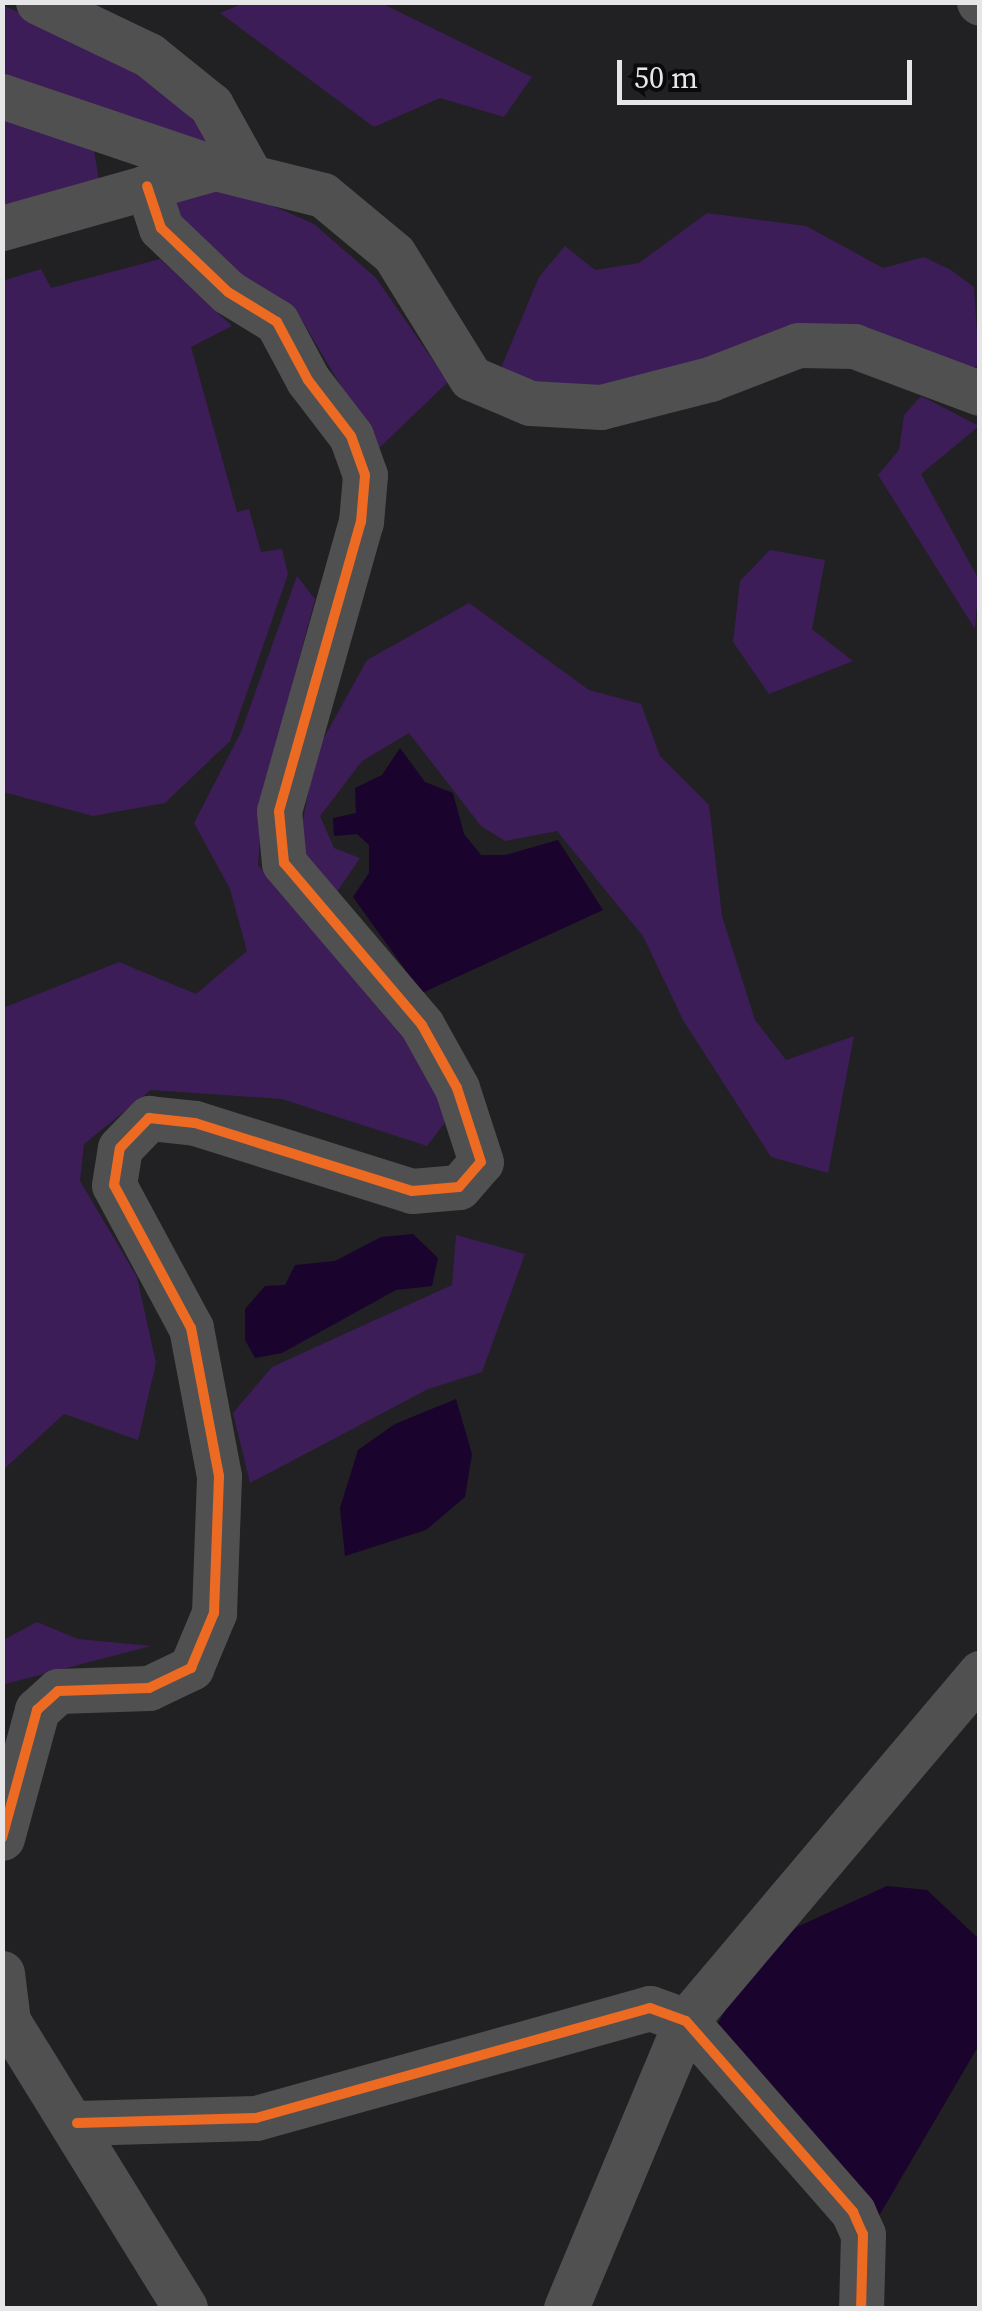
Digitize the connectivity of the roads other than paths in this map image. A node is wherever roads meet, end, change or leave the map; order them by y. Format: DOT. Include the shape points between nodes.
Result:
graph roads {
  1 [pos="38,2"];
  2 [pos="2,96"];
  3 [pos="233,172"];
  4 [pos="147,186"];
  5 [pos="2,228"];
  6 [pos="980,393"];
  7 [pos="980,1673"];
  8 [pos="2,1838"];
  9 [pos="2,1974"];
  10 [pos="686,2020"];
  11 [pos="76,2123"];
  12 [pos="185,2308"];
  13 [pos="566,2308"];
  14 [pos="862,2308"];
  1 -- 3 [label="street" via="149,55 211,105"];
  2 -- 3 [label="street"];
  3 -- 4 [label="street"];
  3 -- 6 [label="street" via="323,194 394,254 471,378 530,403 601,407 710,380 798,345 854,346"];
  4 -- 5 [label="street"];
  4 -- 8 [label="street" via="161,228 228,292 277,322 308,380 351,436 365,475 361,522 279,811 284,863 422,1025 457,1088 481,1162 459,1187 412,1191 195,1124 149,1118 120,1148 114,1185 190,1328 219,1476 214,1613 192,1668 149,1688 58,1691 37,1710"];
  7 -- 10 [label="street" via="946,1721"];
  9 -- 11 [label="street" via="8,2020"];
  10 -- 11 [label="street" via="650,2008 610,2017 256,2118"];
  10 -- 13 [label="street"];
  10 -- 14 [label="street" via="853,2212 863,2234"];
  11 -- 12 [label="street"];
}
